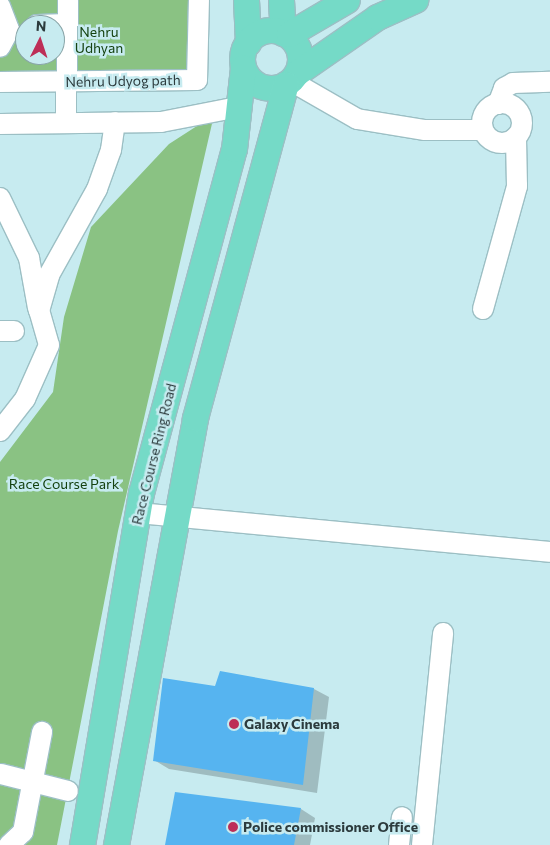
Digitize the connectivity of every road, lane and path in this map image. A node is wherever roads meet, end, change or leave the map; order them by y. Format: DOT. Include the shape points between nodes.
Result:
graph roads {
  1 [pos="68,0"];
  2 [pos="199,0"];
  3 [pos="246,0"];
  4 [pos="280,0"];
  5 [pos="347,0"];
  6 [pos="415,0"];
  7 [pos="0,6"];
  8 [pos="15,24"];
  9 [pos="67,24"];
  10 [pos="15,26"];
  11 [pos="286,34"];
  12 [pos="248,42"];
  13 [pos="0,47"];
  14 [pos="243,67"];
  15 [pos="292,79"];
  16 [pos="0,82"];
  17 [pos="550,82"];
  18 [pos="498,104"];
  19 [pos="238,107"];
  20 [pos="114,122"];
  21 [pos="66,123"];
  22 [pos="0,124"];
  23 [pos="483,130"];
  24 [pos="516,138"];
  25 [pos="0,198"];
  26 [pos="483,309"];
  27 [pos="39,311"];
  28 [pos="0,431"];
  29 [pos="138,513"];
  30 [pos="175,514"];
  31 [pos="550,552"];
  32 [pos="443,633"];
  33 [pos="42,732"];
  34 [pos="1,774"];
  35 [pos="32,780"];
  36 [pos="68,791"];
  37 [pos="402,817"];
  38 [pos="0,841"];
  39 [pos="3,845"];
  40 [pos="9,845"];
  41 [pos="82,845"];
  42 [pos="116,845"];
  43 [pos="400,845"];
  44 [pos="422,845"];
  1 -- 9 [label="street"];
  2 -- 16 [label="street, Nehru Udyog path" via="197,80"];
  3 -- 12 [label="main road"];
  4 -- 11 [label="main road"];
  5 -- 11 [label="main road"];
  6 -- 15 [label="main road" via="369,22"];
  7 -- 8 [label="street"];
  9 -- 21 [label="street"];
  10 -- 13 [label="street"];
  11 -- 12 [label="main road" via="261,32"];
  11 -- 15 [label="main road" via="299,49"];
  12 -- 14 [label="main road"];
  14 -- 15 [label="main road" via="258,85 269,89"];
  14 -- 19 [label="main road, Race Course Ring Road"];
  15 -- 23 [label="street" via="357,118 425,130"];
  15 -- 30 [label="main road" via="202,392"];
  17 -- 18 [label="street" via="514,84 504,88"];
  18 -- 23 [label="street" via="483,117"];
  18 -- 24 [label="street" via="510,105 520,114 522,126"];
  19 -- 20 [label="street" via="161,122"];
  19 -- 29 [label="main road, Race Course Ring Road" via="234,150"];
  20 -- 21 [label="street"];
  20 -- 27 [label="street" via="111,150 97,188 49,275"];
  21 -- 22 [label="street"];
  23 -- 24 [label="street" via="498,143"];
  24 -- 26 [label="street" via="517,186"];
  25 -- 27 [label="street" via="29,258"];
  27 -- 28 [label="street" via="49,346 25,399"];
  29 -- 30 [label="street"];
  29 -- 41 [label="main road, Race Course Ring Road"];
  30 -- 31 [label="street"];
  30 -- 42 [label="main road"];
  32 -- 44 [label="street"];
  33 -- 35 [label="street"];
  34 -- 35 [label="street"];
  35 -- 36 [label="street"];
  35 -- 40 [label="street" via="23,832"];
  37 -- 43 [label="street"];
  38 -- 39 [label="street"];
}
